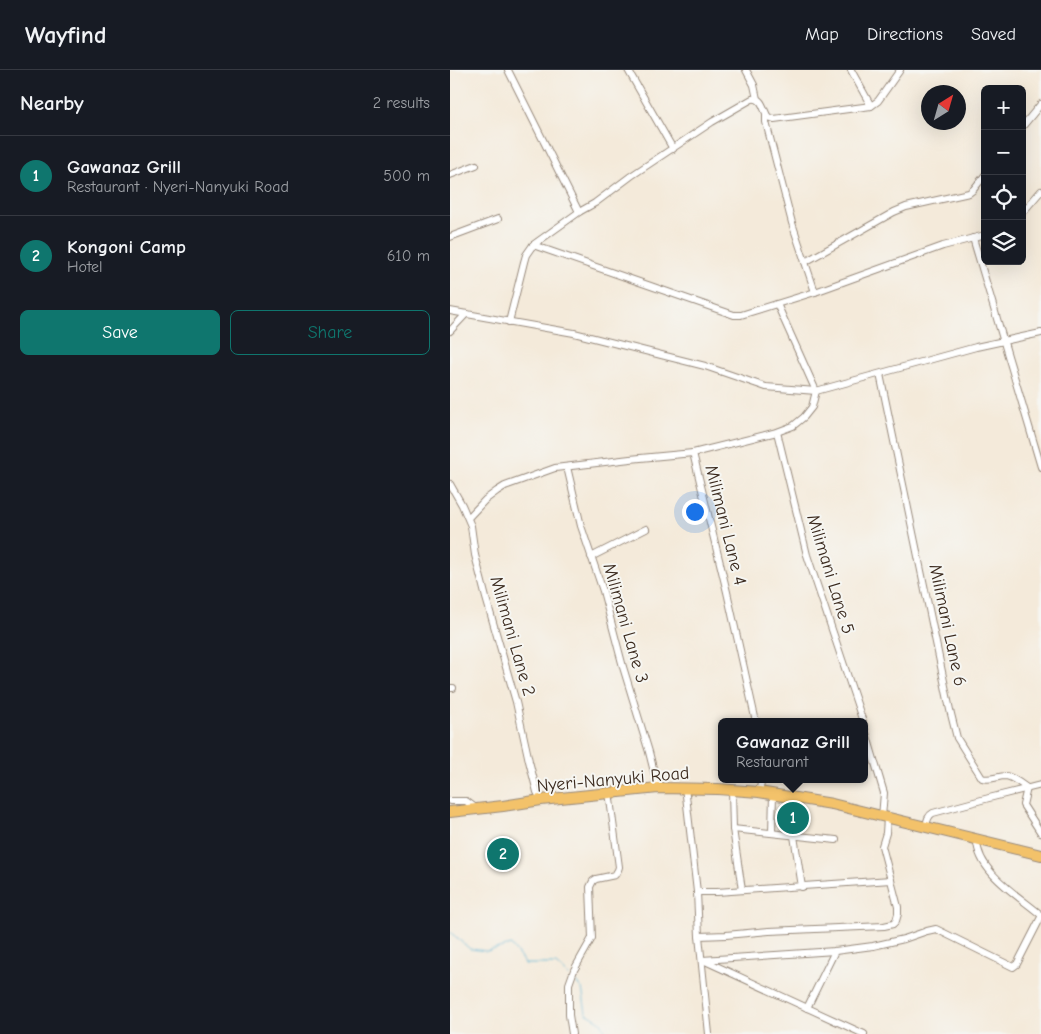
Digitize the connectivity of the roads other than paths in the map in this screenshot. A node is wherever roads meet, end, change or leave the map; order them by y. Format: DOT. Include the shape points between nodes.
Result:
graph roads {
  1 [pos="508,70"];
  2 [pos="628,70"];
  3 [pos="746,70"];
  4 [pos="851,70"];
  5 [pos="900,70"];
  6 [pos="757,99"];
  7 [pos="1041,104"];
  8 [pos="871,106"];
  9 [pos="766,115"];
  10 [pos="1026,122"];
  11 [pos="673,149"];
  12 [pos="476,165"];
  13 [pos="450,175"];
  14 [pos="981,180"];
  15 [pos="1041,191"];
  16 [pos="1026,208"];
  17 [pos="580,212"];
  18 [pos="498,219"];
  19 [pos="981,236"];
  20 [pos="450,237"];
  21 [pos="973,238"];
  22 [pos="533,245"];
  23 [pos="806,262"];
  24 [pos="815,292"];
  25 [pos="777,304"];
  26 [pos="450,311"];
  27 [pos="466,314"];
  28 [pos="509,322"];
  29 [pos="450,331"];
  30 [pos="1041,333"];
  31 [pos="1004,342"];
  32 [pos="880,374"];
  33 [pos="816,391"];
  34 [pos="777,432"];
  35 [pos="693,453"];
  36 [pos="1041,466"];
  37 [pos="567,467"];
  38 [pos="450,484"];
  39 [pos="468,518"];
  40 [pos="646,529"];
  41 [pos="592,557"];
  42 [pos="755,718"];
  43 [pos="862,718"];
  44 [pos="868,739"];
  45 [pos="761,783"];
  46 [pos="1041,785"];
  47 [pos="686,787"];
  48 [pos="658,788"];
  49 [pos="1027,788"];
  50 [pos="732,790"];
  51 [pos="610,792"];
  52 [pos="759,792"];
  53 [pos="773,794"];
  54 [pos="541,800"];
  55 [pos="450,801"];
  56 [pos="477,809"];
  57 [pos="450,812"];
  58 [pos="885,817"];
  59 [pos="926,827"];
  60 [pos="733,829"];
  61 [pos="772,833"];
  62 [pos="1041,833"];
  63 [pos="794,836"];
  64 [pos="836,840"];
  65 [pos="977,840"];
  66 [pos="1041,855"];
  67 [pos="891,880"];
  68 [pos="802,887"];
  69 [pos="742,890"];
  70 [pos="697,892"];
  71 [pos="1041,916"];
  72 [pos="699,936"];
  73 [pos="835,951"];
  74 [pos="702,960"];
  75 [pos="807,1008"];
  76 [pos="572,1034"];
  77 [pos="709,1034"];
  78 [pos="864,1034"];
  1 -- 17 [label="street"];
  2 -- 11 [label="street"];
  3 -- 6 [label="street"];
  4 -- 8 [label="street"];
  5 -- 8 [label="street"];
  6 -- 9 [label="street"];
  6 -- 11 [label="street" via="712,122"];
  7 -- 10 [label="street"];
  8 -- 9 [label="street" via="778,118"];
  9 -- 23 [label="street" via="792,223"];
  11 -- 17 [label="street"];
  12 -- 13 [label="street"];
  14 -- 23 [label="street" via="969,193 894,212"];
  15 -- 16 [label="street"];
  17 -- 22 [label="street"];
  18 -- 20 [label="street"];
  19 -- 21 [label="street"];
  21 -- 24 [label="street"];
  21 -- 31 [label="street"];
  22 -- 25 [label="street" via="734,315"];
  22 -- 28 [label="street" via="526,255"];
  23 -- 24 [label="street"];
  24 -- 25 [label="street"];
  25 -- 33 [label="street"];
  26 -- 27 [label="street"];
  27 -- 28 [label="street"];
  27 -- 29 [label="street"];
  28 -- 33 [label="street" via="574,334 705,366 766,387"];
  30 -- 31 [label="street"];
  31 -- 32 [label="street"];
  31 -- 36 [label="street"];
  32 -- 33 [label="street"];
  32 -- 49 [label="street, Milimani Lane 6" via="956,734 982,778 1006,776"];
  33 -- 34 [label="street" via="812,407 804,417 793,426"];
  34 -- 35 [label="street"];
  34 -- 43 [label="street, Milimani Lane 5" via="806,555"];
  35 -- 37 [label="street, Milimani Lane 4"];
  35 -- 42 [label="street, Milimani Lane 4"];
  37 -- 39 [label="street, Milimani Lane 4" via="505,486"];
  37 -- 41 [label="street, Milimani Lane 3"];
  38 -- 39 [label="street, Milimani Lane 2"];
  39 -- 54 [label="street, Milimani Lane 2" via="486,598"];
  40 -- 41 [label="street"];
  41 -- 48 [label="street, Milimani Lane 3"];
  44 -- 58 [label="street" via="884,793"];
  45 -- 52 [label="street"];
  46 -- 49 [label="street"];
  47 -- 48 [label="highway, Nyeri-Nanyuki Road"];
  47 -- 50 [label="highway, Nyeri-Nanyuki Road"];
  47 -- 70 [label="street"];
  48 -- 51 [label="highway, Nyeri-Nanyuki Road"];
  49 -- 59 [label="street" via="933,813"];
  49 -- 62 [label="street" via="1023,805"];
  50 -- 52 [label="highway, Nyeri-Nanyuki Road"];
  50 -- 60 [label="street"];
  51 -- 54 [label="highway, Nyeri-Nanyuki Road"];
  51 -- 76 [label="street" via="618,870 615,875 596,879 590,887 592,938 569,984"];
  52 -- 53 [label="highway, Nyeri-Nanyuki Road"];
  53 -- 58 [label="highway, Nyeri-Nanyuki Road"];
  53 -- 61 [label="street"];
  54 -- 56 [label="highway, Nyeri-Nanyuki Road"];
  55 -- 56 [label="street" via="466,801"];
  56 -- 57 [label="highway, Nyeri-Nanyuki Road"];
  58 -- 59 [label="highway, Nyeri-Nanyuki Road"];
  58 -- 67 [label="street" via="886,833 882,846"];
  59 -- 65 [label="highway, Nyeri-Nanyuki Road"];
  60 -- 61 [label="street"];
  60 -- 69 [label="street"];
  61 -- 63 [label="street"];
  63 -- 64 [label="street"];
  63 -- 68 [label="street"];
  65 -- 66 [label="highway, Nyeri-Nanyuki Road"];
  65 -- 71 [label="street" via="980,855 996,878"];
  67 -- 68 [label="street"];
  67 -- 72 [label="street" via="898,907 893,924"];
  68 -- 69 [label="street"];
  69 -- 70 [label="street"];
  70 -- 72 [label="street"];
  71 -- 73 [label="street" via="1013,968 936,929 881,945"];
  72 -- 74 [label="street"];
  73 -- 74 [label="street"];
  73 -- 75 [label="street"];
  74 -- 75 [label="street"];
  74 -- 77 [label="street"];
  75 -- 78 [label="street"];
}
